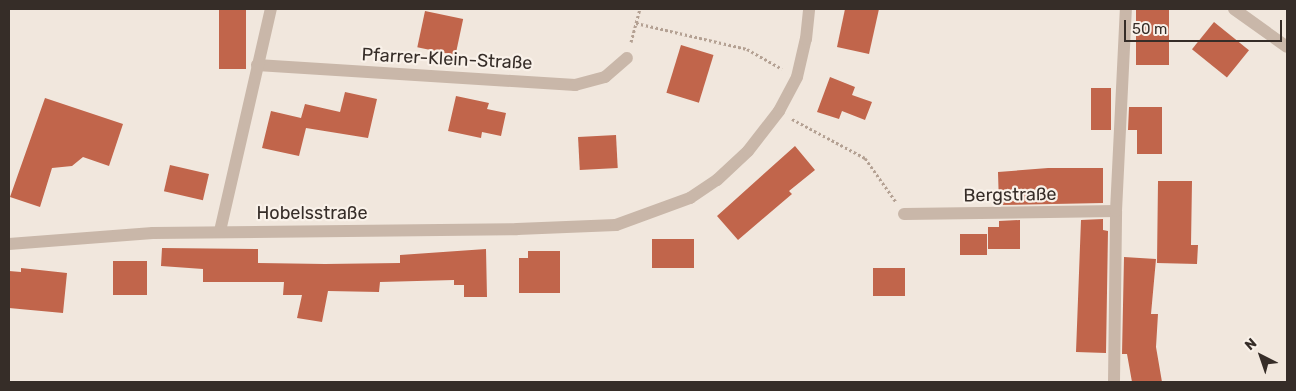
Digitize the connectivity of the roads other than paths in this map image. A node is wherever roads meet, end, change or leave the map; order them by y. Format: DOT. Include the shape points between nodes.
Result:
graph roads {
  1 [pos="271,9"];
  2 [pos="809,9"];
  3 [pos="1126,9"];
  4 [pos="1234,9"];
  5 [pos="1287,47"];
  6 [pos="627,58"];
  7 [pos="257,65"];
  8 [pos="1116,211"];
  9 [pos="904,214"];
  10 [pos="220,231"];
  11 [pos="9,244"];
  12 [pos="1114,382"];
  1 -- 7 [label="street"];
  2 -- 10 [label="street, Hobelsstraße" via="797,77 779,110 748,151 718,180 666,209 616,225 517,230"];
  3 -- 8 [label="street"];
  4 -- 5 [label="street"];
  6 -- 7 [label="street, Pfarrer-Klein-Straße" via="605,77 575,85"];
  7 -- 10 [label="street"];
  8 -- 9 [label="street, Bergstraße"];
  8 -- 12 [label="street"];
  10 -- 11 [label="street, Hobelsstraße"];
}
